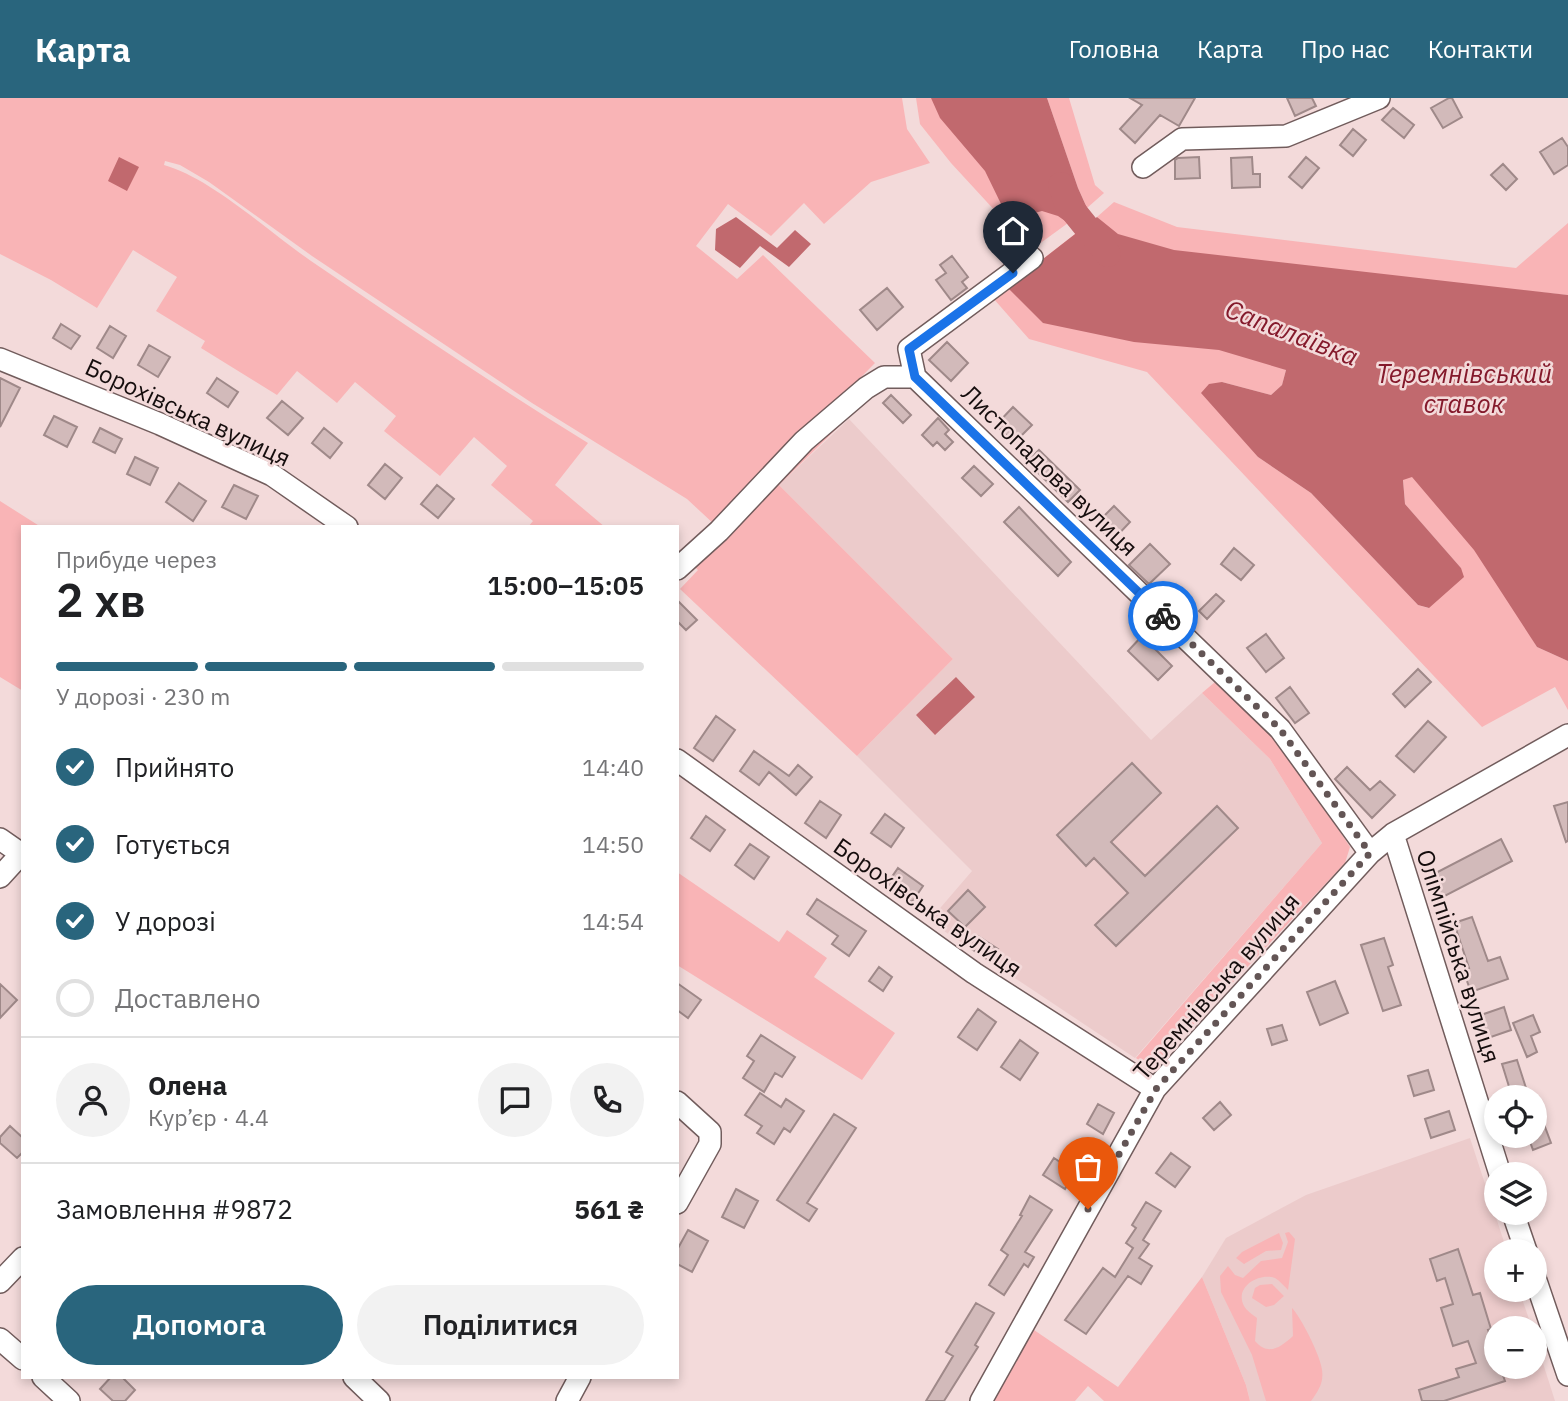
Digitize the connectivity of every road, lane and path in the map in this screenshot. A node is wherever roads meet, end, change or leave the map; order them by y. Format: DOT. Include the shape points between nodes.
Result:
graph roads {
  1 [pos="1379,98"];
  2 [pos="1143,167"];
  3 [pos="1032,258"];
  4 [pos="0,359"];
  5 [pos="915,377"];
  6 [pos="344,525"];
  7 [pos="679,567"];
  8 [pos="1568,735"];
  9 [pos="679,761"];
  10 [pos="1393,835"];
  11 [pos="0,839"];
  12 [pos="21,853"];
  13 [pos="1370,853"];
  14 [pos="21,855"];
  15 [pos="0,877"];
  16 [pos="1156,1089"];
  17 [pos="679,1104"];
  18 [pos="1496,1162"];
  19 [pos="679,1199"];
  20 [pos="21,1260"];
  21 [pos="0,1282"];
  22 [pos="1543,1302"];
  23 [pos="0,1339"];
  24 [pos="21,1357"];
  25 [pos="1568,1375"];
  26 [pos="45,1379"];
  27 [pos="356,1379"];
  28 [pos="579,1379"];
  29 [pos="69,1401"];
  30 [pos="379,1401"];
  31 [pos="567,1401"];
  32 [pos="981,1401"];
  1 -- 2 [label="street" via="1286,136 1182,139"];
  3 -- 5 [label="street" via="909,349"];
  4 -- 6 [label="street, Борохівська вулиця" via="272,475"];
  5 -- 7 [label="street" via="884,377 866,388 804,441"];
  5 -- 13 [label="street, Листопадова вулиця" via="1280,729"];
  8 -- 10 [label="street, Теремнівська вулиця"];
  9 -- 16 [label="street, Борохівська вулиця" via="974,974"];
  10 -- 13 [label="street, Теремнівська вулиця"];
  10 -- 18 [label="street, Олімпійська вулиця"];
  11 -- 12 [label="street"];
  13 -- 16 [label="street, Теремнівська вулиця"];
  14 -- 15 [label="street"];
  16 -- 32 [label="street, Теремнівська вулиця"];
  17 -- 19 [label="street" via="710,1132 710,1144"];
  20 -- 21 [label="street"];
  22 -- 25 [label="street"];
  23 -- 24 [label="street"];
  26 -- 29 [label="street"];
  27 -- 30 [label="street"];
  28 -- 31 [label="street"];
}
